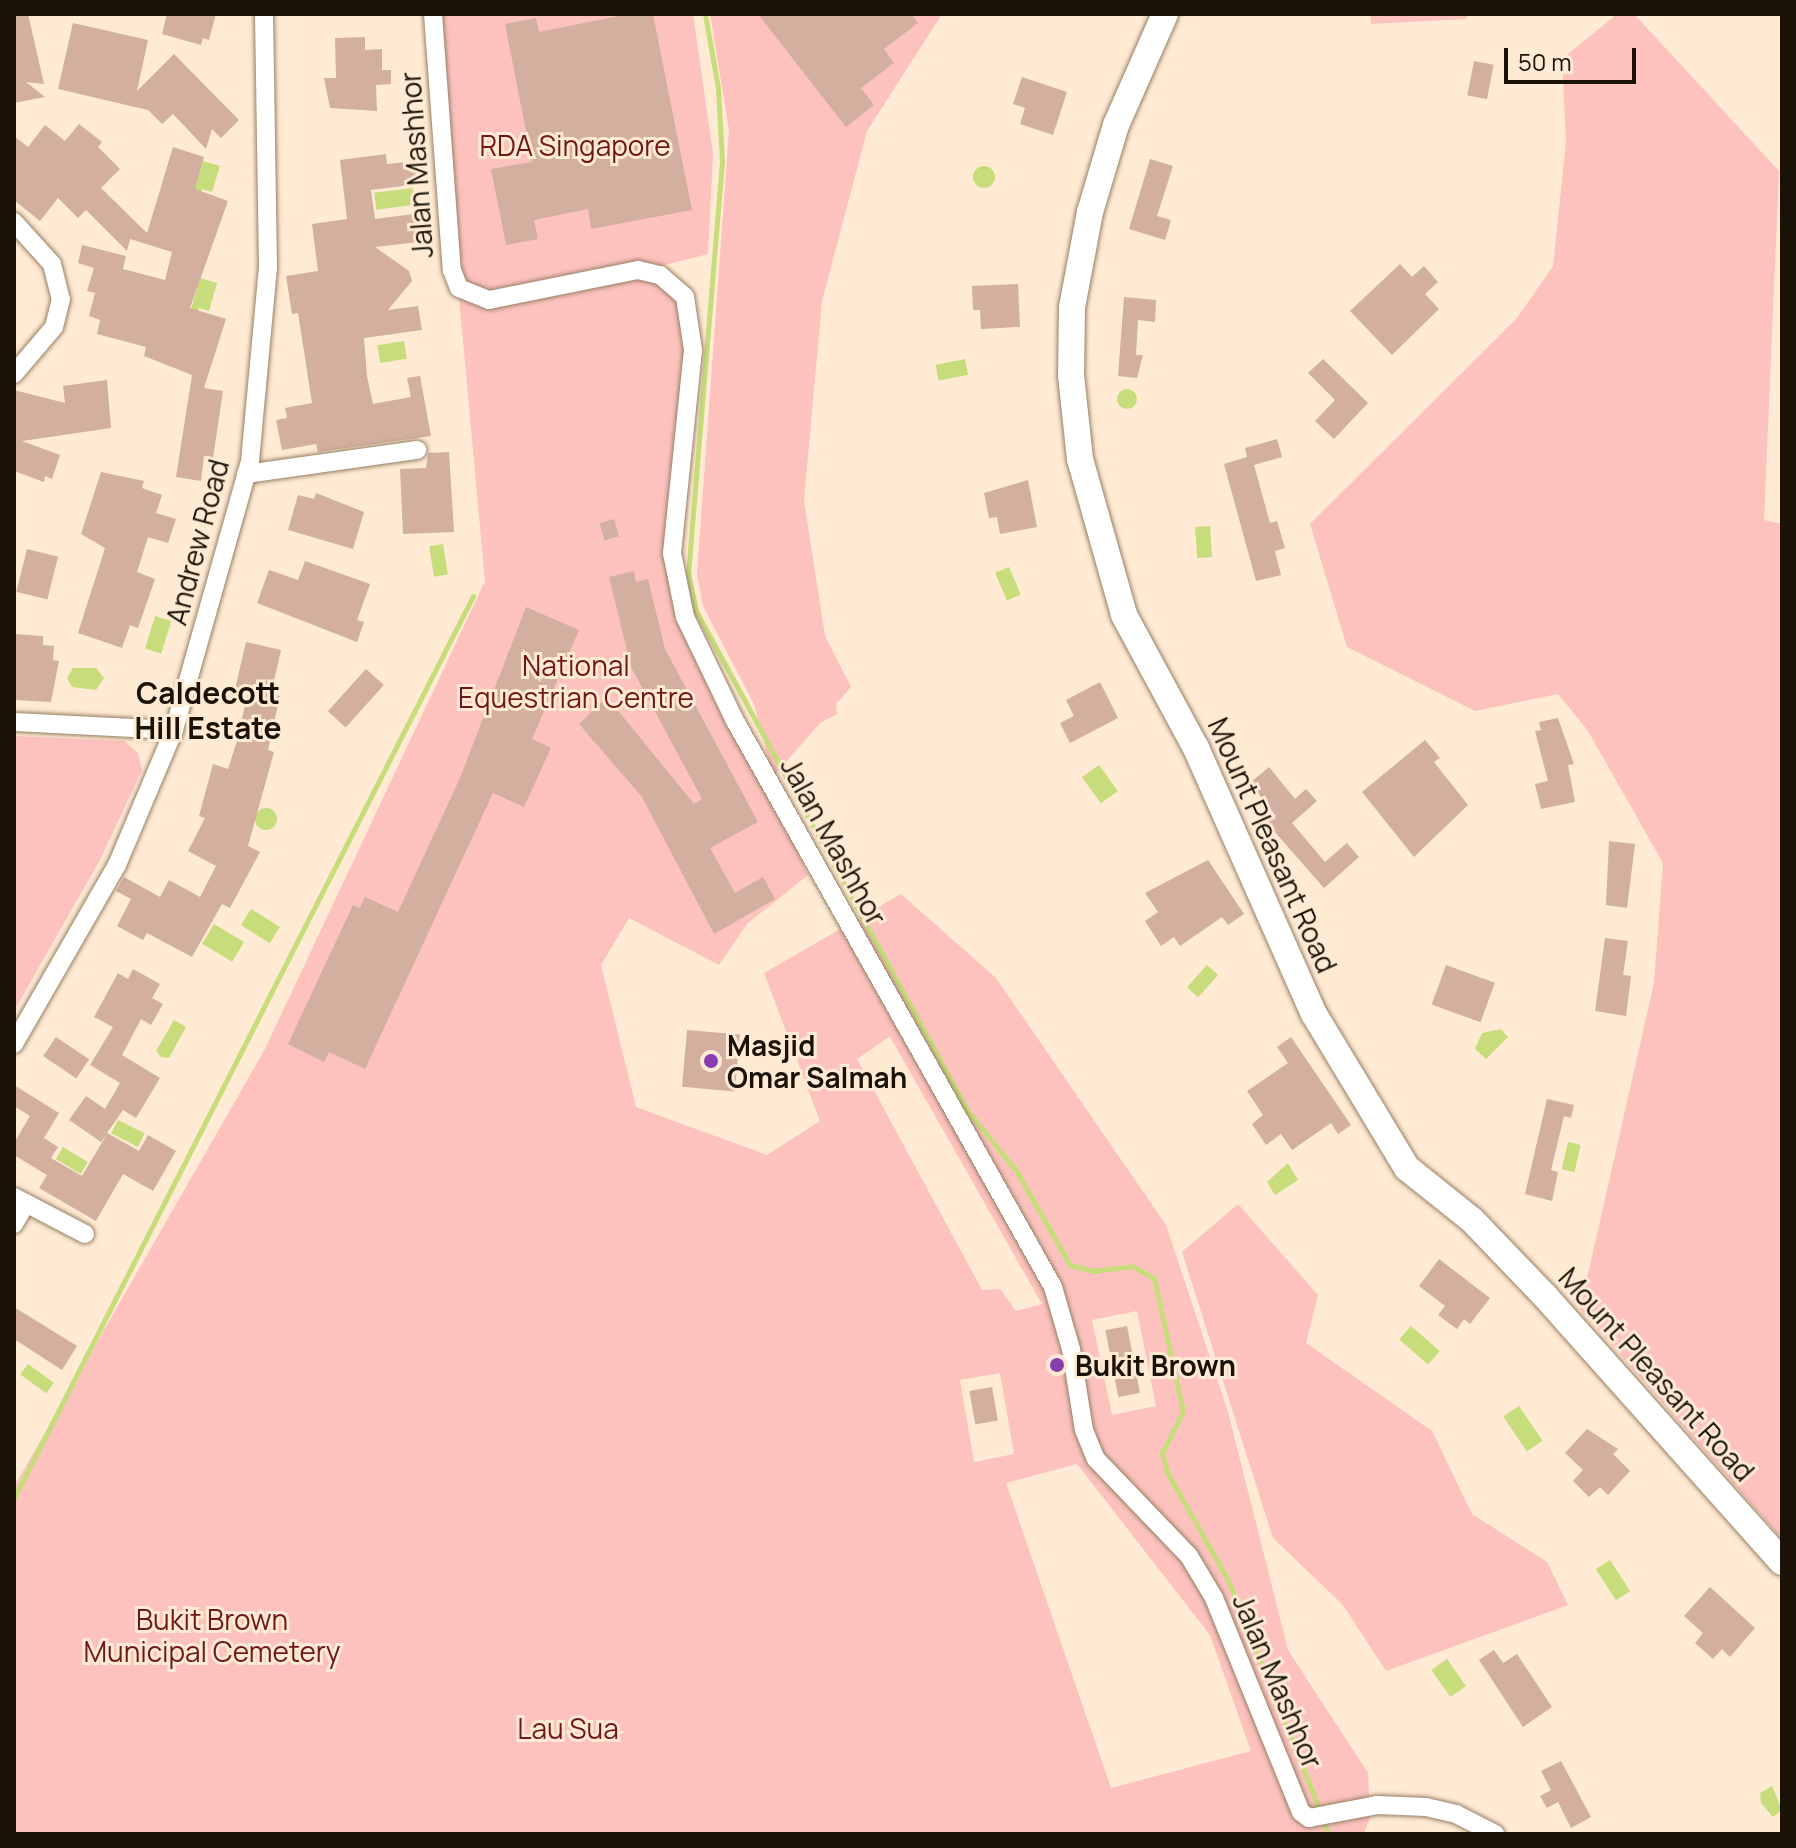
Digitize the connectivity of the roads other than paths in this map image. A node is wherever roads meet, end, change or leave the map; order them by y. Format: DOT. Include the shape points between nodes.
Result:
graph roads {
  1 [pos="264,14"];
  2 [pos="433,14"];
  3 [pos="1165,14"];
  4 [pos="14,222"];
  5 [pos="14,374"];
  6 [pos="417,450"];
  7 [pos="246,474"];
  8 [pos="14,722"];
  9 [pos="174,730"];
  10 [pos="14,1044"];
  11 [pos="20,1200"];
  12 [pos="14,1224"];
  13 [pos="85,1234"];
  14 [pos="1782,1562"];
  15 [pos="1495,1834"];
  1 -- 7 [label="street, Andrew Road" via="268,268"];
  2 -- 15 [label="street, Jalan Mashhor" via="452,270 459,288 489,300 638,270 660,275 685,297 693,350 672,553 685,617 734,719 1053,1287 1092,1452 1189,1556 1208,1587 1237,1643 1301,1812 1304,1817 1377,1805 1426,1807 1456,1814"];
  3 -- 14 [label="street, Mount Pleasant Road" via="1116,125 1090,212 1072,307 1071,375 1080,459 1124,615 1196,748 1314,1014 1407,1168 1472,1220 1545,1296"];
  4 -- 5 [label="street" via="52,264 61,299 54,327"];
  6 -- 7 [label="street"];
  7 -- 9 [label="street, Andrew Road"];
  8 -- 9 [label="street"];
  9 -- 10 [label="street, Andrew Road" via="117,865"];
  11 -- 12 [label="street"];
  11 -- 13 [label="street"];
}
